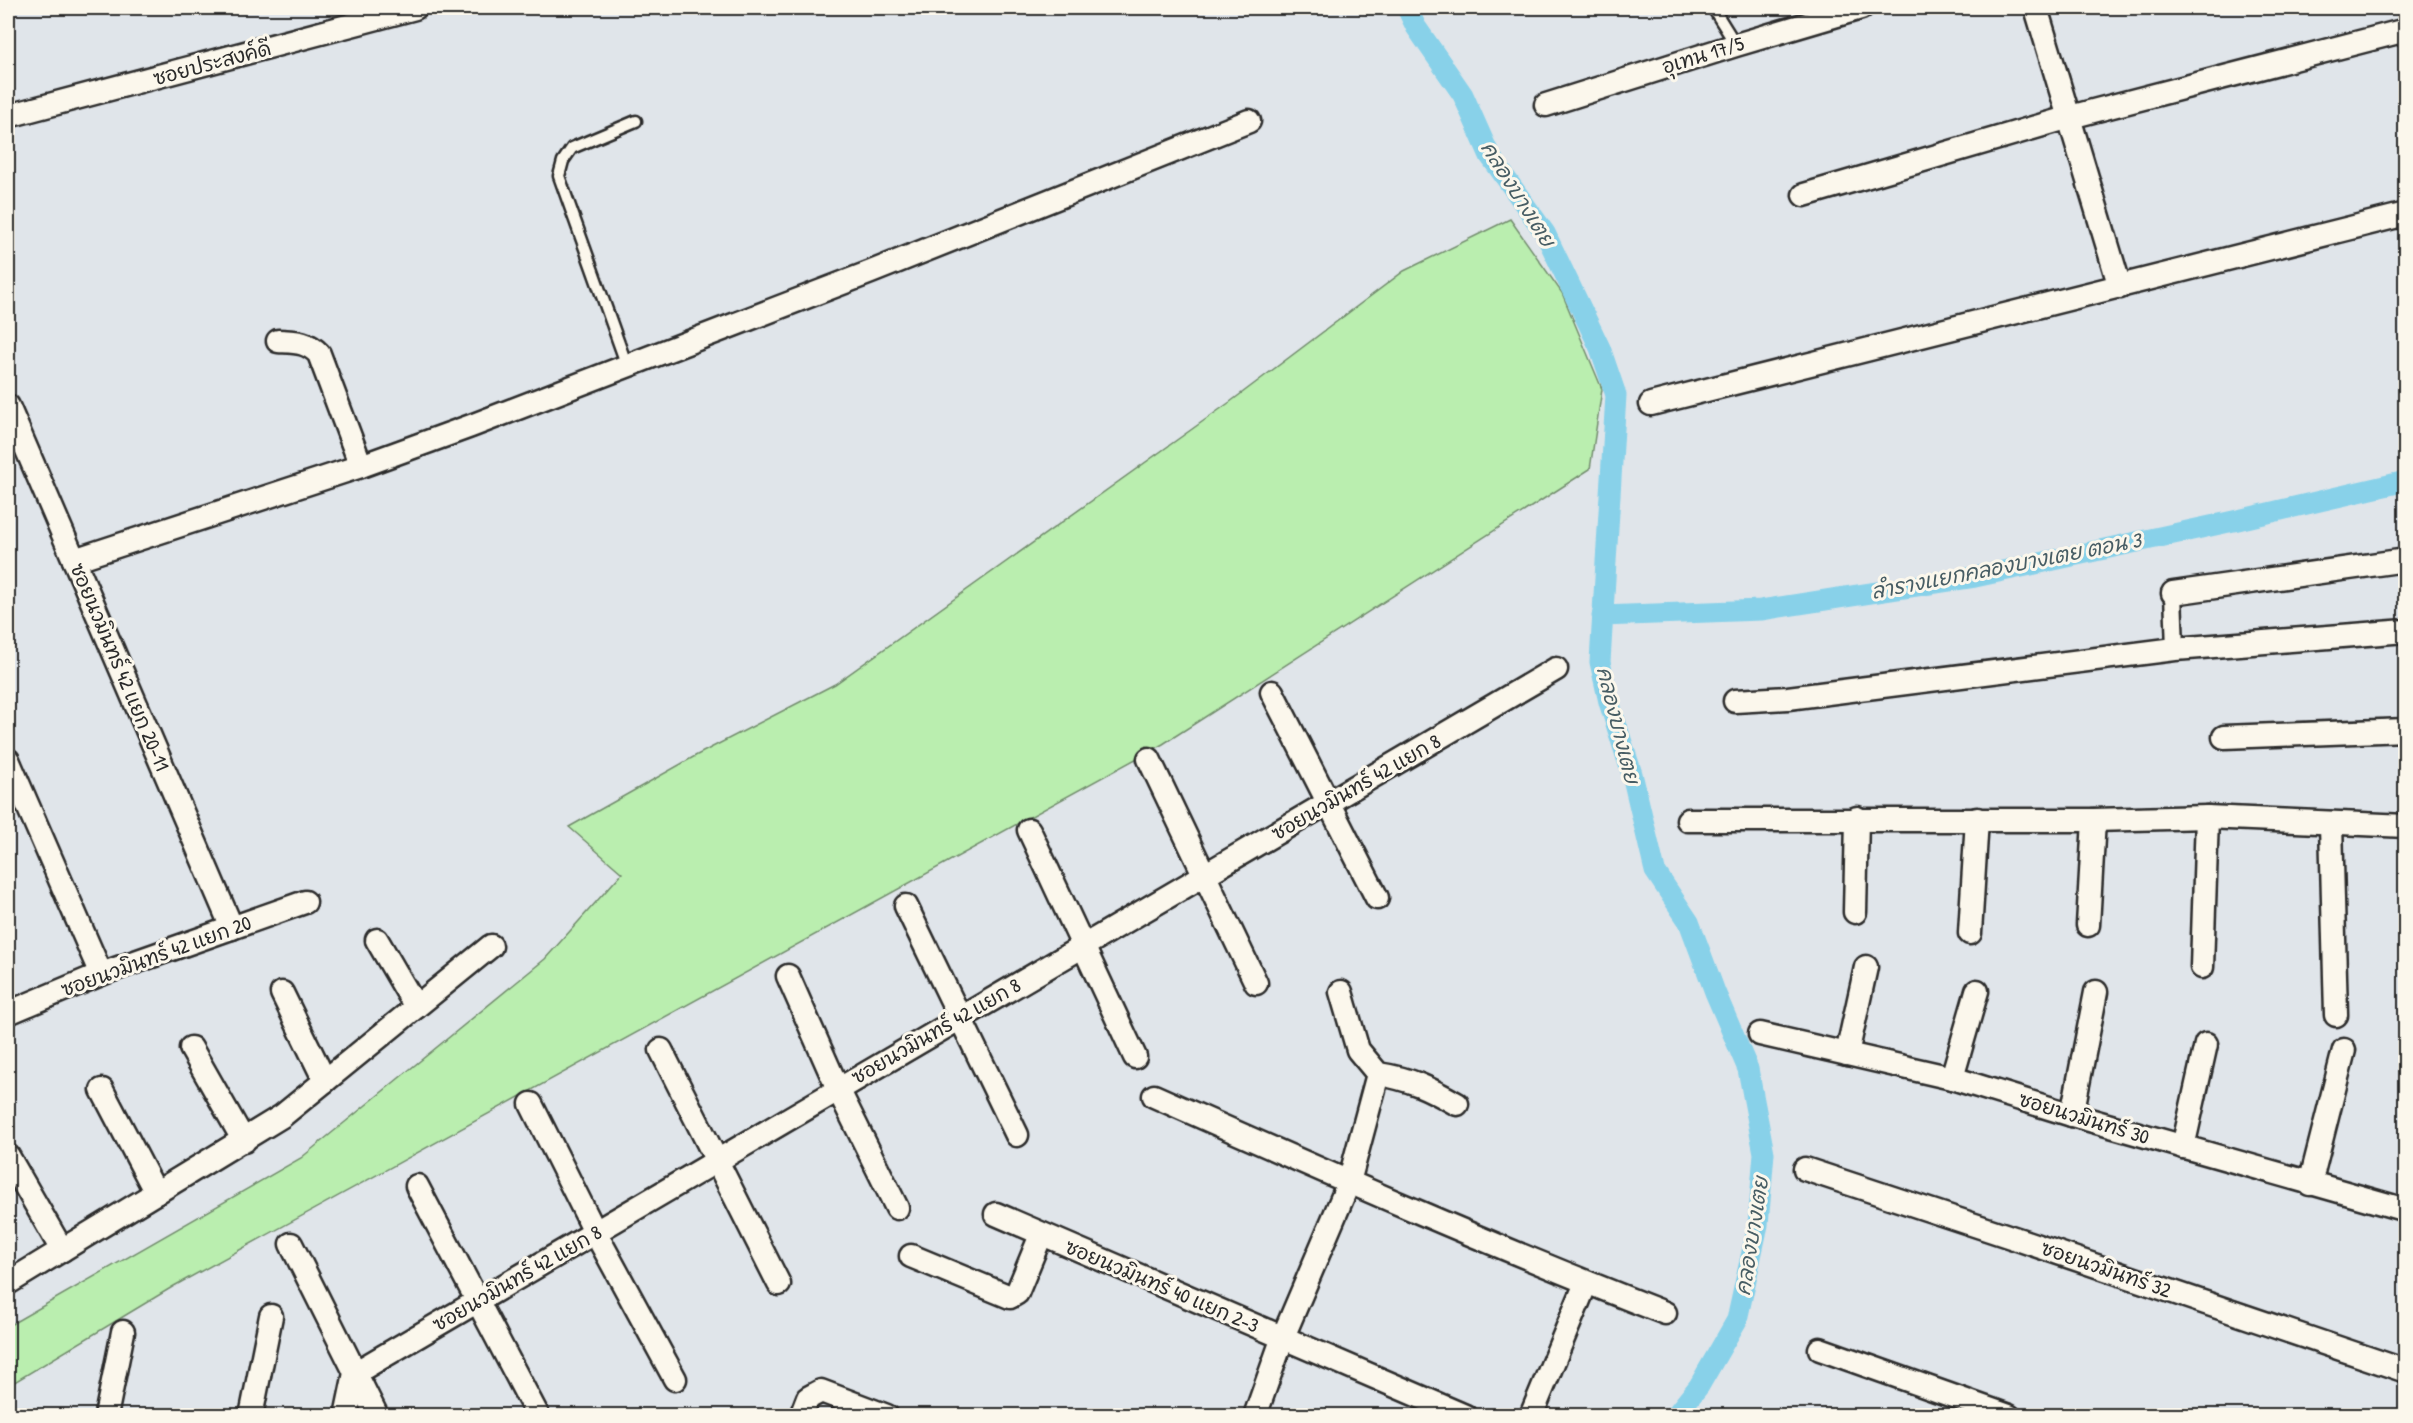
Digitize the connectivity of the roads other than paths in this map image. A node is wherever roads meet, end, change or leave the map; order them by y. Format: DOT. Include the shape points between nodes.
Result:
graph roads {
  1 [pos="415,8"];
  2 [pos="1713,8"];
  3 [pos="1861,8"];
  4 [pos="2036,8"];
  5 [pos="2406,30"];
  6 [pos="1736,45"];
  7 [pos="1546,105"];
  8 [pos="8,117"];
  9 [pos="2070,117"];
  10 [pos="636,121"];
  11 [pos="1249,121"];
  12 [pos="1804,195"];
  13 [pos="2406,214"];
  14 [pos="2120,287"];
  15 [pos="278,341"];
  16 [pos="627,366"];
  17 [pos="1651,404"];
  18 [pos="8,406"];
  19 [pos="361,466"];
  20 [pos="74,560"];
  21 [pos="2406,560"];
  22 [pos="2173,593"];
  23 [pos="2406,631"];
  24 [pos="2175,649"];
  25 [pos="1556,669"];
  26 [pos="1272,692"];
  27 [pos="1736,701"];
  28 [pos="2406,730"];
  29 [pos="2224,737"];
  30 [pos="1149,759"];
  31 [pos="8,760"];
  32 [pos="1328,805"];
  33 [pos="2206,817"];
  34 [pos="1857,818"];
  35 [pos="1977,819"];
  36 [pos="1688,820"];
  37 [pos="2094,820"];
  38 [pos="2331,823"];
  39 [pos="2406,826"];
  40 [pos="1029,830"];
  41 [pos="1204,876"];
  42 [pos="1377,898"];
  43 [pos="305,902"];
  44 [pos="906,906"];
  45 [pos="1855,912"];
  46 [pos="2088,925"];
  47 [pos="232,928"];
  48 [pos="1970,933"];
  49 [pos="377,940"];
  50 [pos="1083,945"];
  51 [pos="491,946"];
  52 [pos="1866,967"];
  53 [pos="2202,967"];
  54 [pos="101,974"];
  55 [pos="788,976"];
  56 [pos="1256,983"];
  57 [pos="1977,991"];
  58 [pos="1341,992"];
  59 [pos="2096,992"];
  60 [pos="282,993"];
  61 [pos="416,1007"];
  62 [pos="8,1013"];
  63 [pos="2336,1015"];
  64 [pos="959,1018"];
  65 [pos="1760,1034"];
  66 [pos="2206,1044"];
  67 [pos="192,1048"];
  68 [pos="661,1050"];
  69 [pos="2344,1050"];
  70 [pos="1847,1054"];
  71 [pos="1134,1057"];
  72 [pos="1378,1074"];
  73 [pos="1952,1078"];
  74 [pos="325,1081"];
  75 [pos="838,1089"];
  76 [pos="102,1090"];
  77 [pos="1154,1096"];
  78 [pos="531,1104"];
  79 [pos="1457,1104"];
  80 [pos="2072,1115"];
  81 [pos="1017,1135"];
  82 [pos="244,1141"];
  83 [pos="2183,1147"];
  84 [pos="8,1156"];
  85 [pos="718,1160"];
  86 [pos="1805,1169"];
  87 [pos="1348,1182"];
  88 [pos="2310,1184"];
  89 [pos="417,1186"];
  90 [pos="156,1194"];
  91 [pos="897,1208"];
  92 [pos="2406,1210"];
  93 [pos="996,1214"];
  94 [pos="595,1232"];
  95 [pos="1041,1234"];
  96 [pos="291,1244"];
  97 [pos="62,1250"];
  98 [pos="911,1256"];
  99 [pos="8,1283"];
  100 [pos="1586,1283"];
  101 [pos="779,1284"];
  102 [pos="477,1302"];
  103 [pos="1665,1313"];
  104 [pos="271,1316"];
  105 [pos="123,1332"];
  106 [pos="1283,1337"];
  107 [pos="1820,1350"];
  108 [pos="2406,1371"];
  109 [pos="355,1373"];
  110 [pos="675,1379"];
  111 [pos="106,1416"];
  112 [pos="251,1416"];
  113 [pos="346,1416"];
  114 [pos="377,1416"];
  115 [pos="538,1416"];
  116 [pos="801,1416"];
  117 [pos="887,1416"];
  118 [pos="1256,1416"];
  119 [pos="1465,1416"];
  120 [pos="1531,1416"];
  121 [pos="2009,1416"];
  1 -- 8 [label="street, ซอยประสงค์ดี"];
  2 -- 6 [label="lane"];
  3 -- 6 [label="street, อุเทน 17/5"];
  4 -- 9 [label="street"];
  5 -- 9 [label="street"];
  6 -- 7 [label="street, อุเทน 17/5"];
  9 -- 12 [label="street"];
  9 -- 14 [label="street"];
  10 -- 16 [label="lane" via="572,148 559,176"];
  11 -- 16 [label="street"];
  13 -- 14 [label="street"];
  14 -- 17 [label="street"];
  15 -- 19 [label="street" via="303,343 319,354"];
  16 -- 19 [label="street"];
  18 -- 20 [label="street, ซอยนวมินทร์ 42 แยก 20-11"];
  19 -- 20 [label="street"];
  20 -- 47 [label="street, ซอยนวมินทร์ 42 แยก 20-11"];
  21 -- 22 [label="street"];
  22 -- 24 [label="street"];
  23 -- 24 [label="street"];
  24 -- 27 [label="street" via="1788,698"];
  25 -- 32 [label="street, ซอยนวมินทร์ 42 แยก 8"];
  26 -- 32 [label="street"];
  28 -- 29 [label="street"];
  30 -- 41 [label="street"];
  31 -- 54 [label="street"];
  32 -- 41 [label="street, ซอยนวมินทร์ 42 แยก 8"];
  32 -- 42 [label="street"];
  33 -- 37 [label="street"];
  33 -- 38 [label="street"];
  33 -- 53 [label="street"];
  34 -- 35 [label="street"];
  34 -- 36 [label="street"];
  34 -- 45 [label="street"];
  35 -- 37 [label="street"];
  35 -- 48 [label="street"];
  37 -- 46 [label="street"];
  38 -- 39 [label="street"];
  38 -- 63 [label="street"];
  40 -- 50 [label="street"];
  41 -- 50 [label="street, ซอยนวมินทร์ 42 แยก 8"];
  41 -- 56 [label="street"];
  43 -- 47 [label="street, ซอยนวมินทร์ 42 แยก 20"];
  44 -- 64 [label="street"];
  47 -- 54 [label="street, ซอยนวมินทร์ 42 แยก 20"];
  49 -- 61 [label="street"];
  50 -- 64 [label="street, ซอยนวมินทร์ 42 แยก 8"];
  50 -- 71 [label="street"];
  51 -- 61 [label="street"];
  52 -- 70 [label="street"];
  54 -- 62 [label="street, ซอยนวมินทร์ 42 แยก 20"];
  55 -- 75 [label="street"];
  57 -- 73 [label="street"];
  58 -- 72 [label="street" via="1358,1050"];
  59 -- 80 [label="street"];
  60 -- 74 [label="street"];
  61 -- 74 [label="street"];
  64 -- 75 [label="street, ซอยนวมินทร์ 42 แยก 8"];
  64 -- 81 [label="street"];
  65 -- 70 [label="street, ซอยนวมินทร์ 30"];
  66 -- 83 [label="street"];
  67 -- 82 [label="street"];
  68 -- 85 [label="street"];
  69 -- 88 [label="street"];
  70 -- 73 [label="street, ซอยนวมินทร์ 30"];
  72 -- 79 [label="street" via="1421,1084"];
  72 -- 87 [label="street"];
  73 -- 80 [label="street, ซอยนวมินทร์ 30"];
  74 -- 82 [label="street"];
  75 -- 85 [label="street, ซอยนวมินทร์ 42 แยก 8"];
  75 -- 91 [label="street"];
  76 -- 90 [label="street"];
  77 -- 87 [label="street"];
  78 -- 94 [label="street"];
  80 -- 83 [label="street, ซอยนวมินทร์ 30"];
  82 -- 90 [label="street"];
  83 -- 88 [label="street, ซอยนวมินทร์ 30"];
  84 -- 97 [label="street"];
  85 -- 94 [label="street, ซอยนวมินทร์ 42 แยก 8"];
  85 -- 101 [label="street"];
  86 -- 108 [label="street, ซอยนวมินทร์ 32"];
  87 -- 100 [label="street"];
  87 -- 106 [label="street"];
  88 -- 92 [label="street, ซอยนวมินทร์ 30"];
  89 -- 102 [label="street"];
  90 -- 97 [label="street"];
  93 -- 95 [label="street, ซอยนวมินทร์ 40 แยก 2-3"];
  94 -- 102 [label="street, ซอยนวมินทร์ 42 แยก 8"];
  94 -- 110 [label="street"];
  95 -- 98 [label="street, ซอยนวมินทร์ 40 แยก 2-3" via="1017,1293 1010,1297"];
  95 -- 106 [label="street, ซอยนวมินทร์ 40 แยก 2-3"];
  96 -- 109 [label="street"];
  97 -- 99 [label="street"];
  100 -- 103 [label="street"];
  100 -- 120 [label="street"];
  102 -- 109 [label="street, ซอยนวมินทร์ 42 แยก 8"];
  102 -- 115 [label="street"];
  104 -- 112 [label="street"];
  105 -- 111 [label="street"];
  106 -- 118 [label="street"];
  106 -- 119 [label="street, ซอยนวมินทร์ 40 แยก 2-3"];
  107 -- 121 [label="street"];
  109 -- 113 [label="street"];
  109 -- 114 [label="street"];
  116 -- 117 [label="street" via="808,1398 821,1391"];
}
